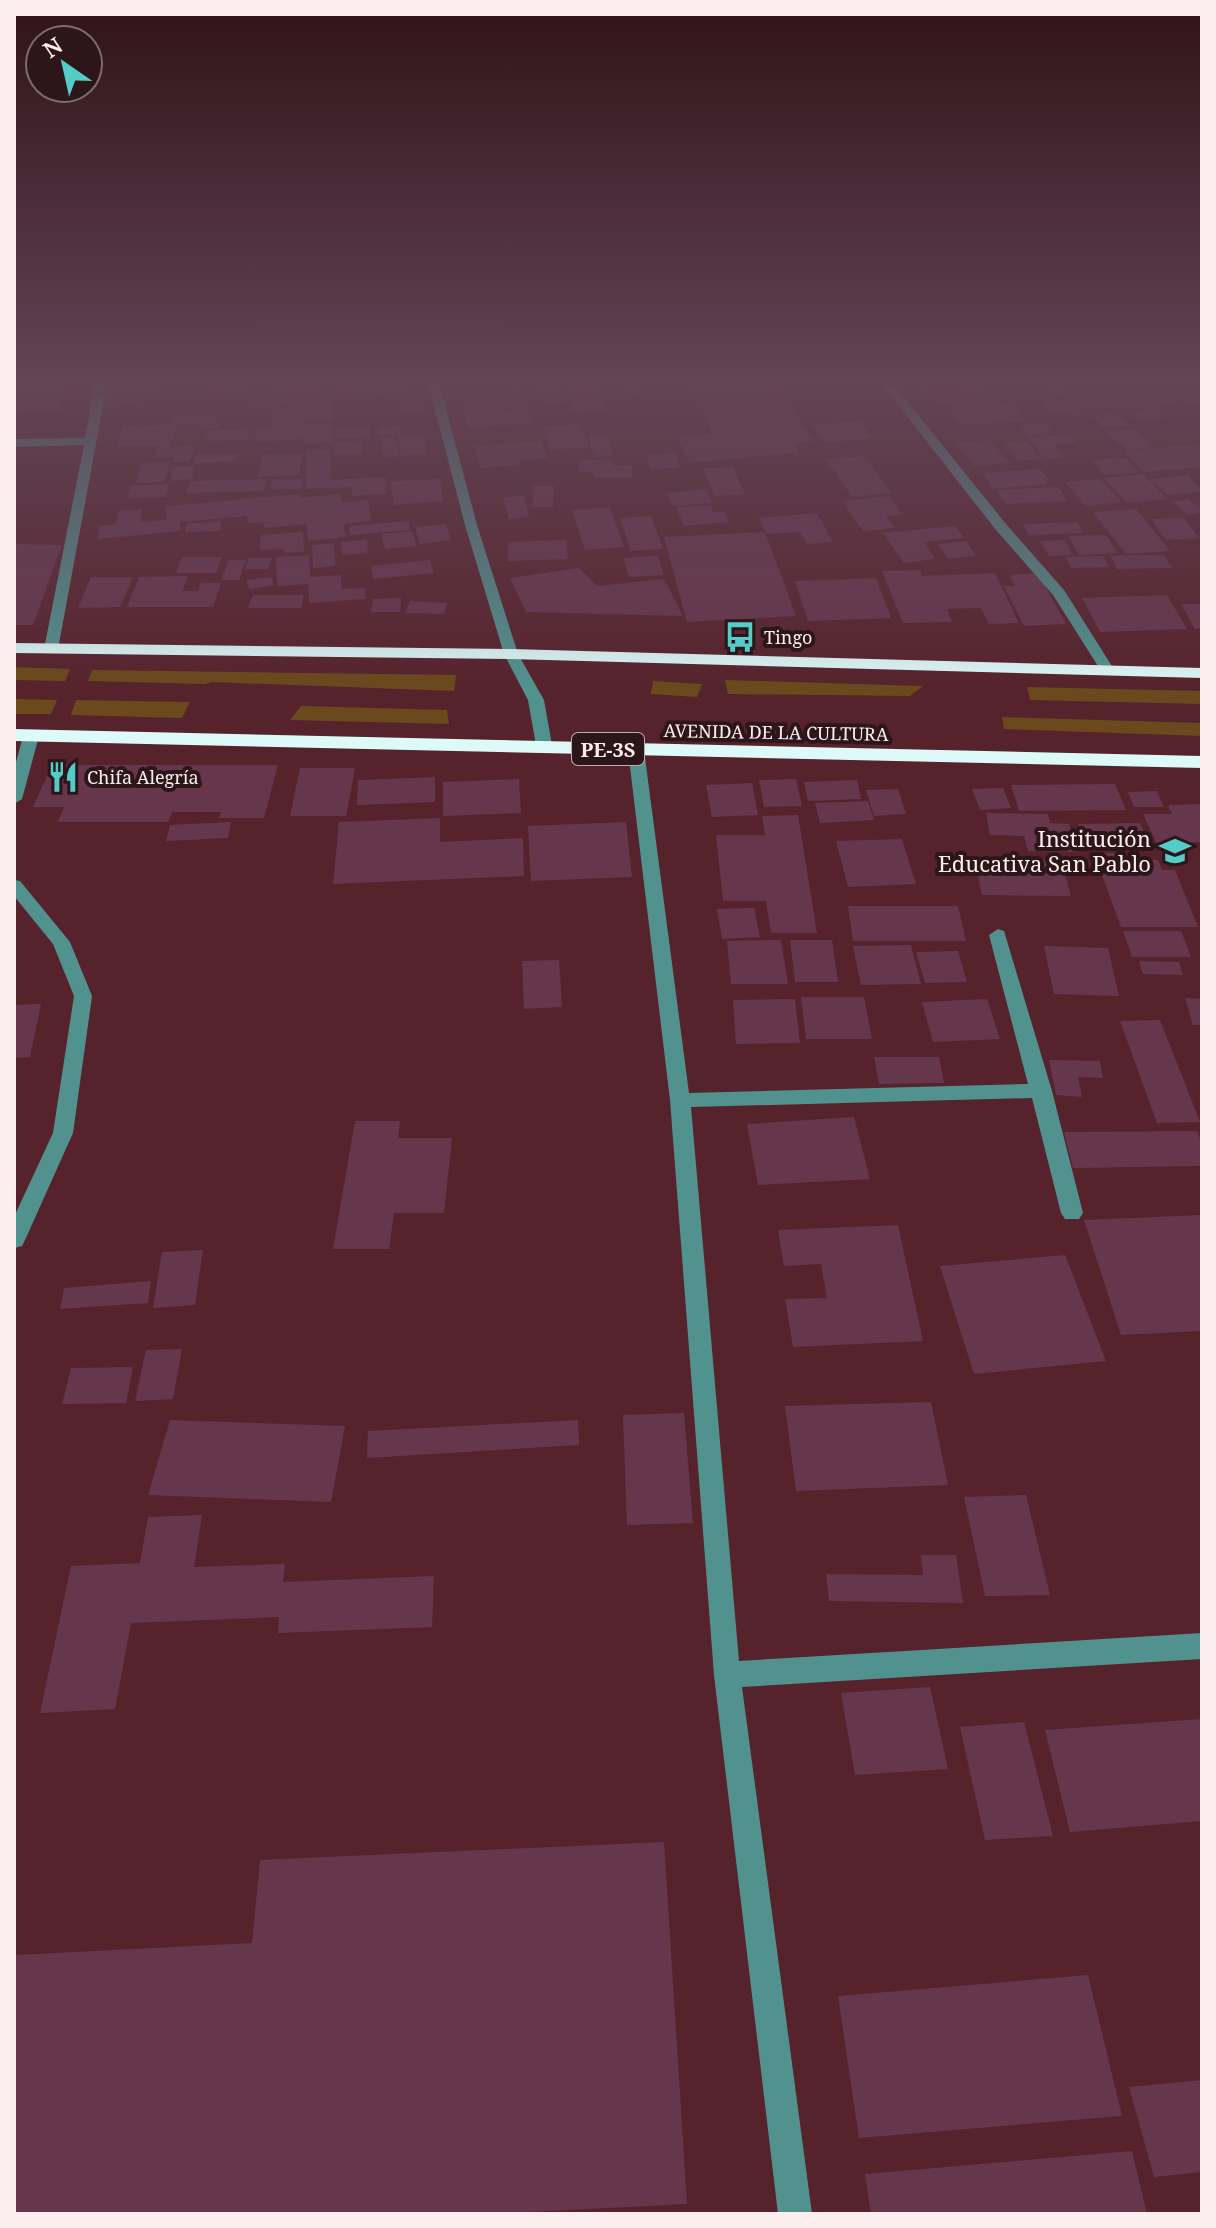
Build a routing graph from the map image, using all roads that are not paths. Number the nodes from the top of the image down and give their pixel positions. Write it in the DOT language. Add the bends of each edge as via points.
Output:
graph roads {
  1 [pos="81,483"];
  2 [pos="460,483"];
  3 [pos="966,483"];
  4 [pos="14,648"];
  5 [pos="51,649"];
  6 [pos="511,654"];
  7 [pos="1108,671"];
  8 [pos="1202,673"];
  9 [pos="23,736"];
  10 [pos="544,745"];
  11 [pos="636,750"];
  12 [pos="1202,762"];
  13 [pos="14,799"];
  14 [pos="14,885"];
  15 [pos="998,935"];
  16 [pos="1042,1091"];
  17 [pos="680,1100"];
  18 [pos="1072,1213"];
  19 [pos="14,1240"];
  20 [pos="1202,1646"];
  21 [pos="727,1675"];
  22 [pos="795,2214"];
  1 -- 5 [label="street"];
  2 -- 6 [label="street"];
  3 -- 7 [label="street" via="1059,593"];
  4 -- 5 [label="highway"];
  5 -- 6 [label="highway"];
  6 -- 7 [label="highway"];
  6 -- 10 [label="street" via="536,700"];
  7 -- 8 [label="highway"];
  9 -- 10 [label="highway, AVENIDA DE LA CULTURA / PE-3S"];
  9 -- 13 [label="street"];
  10 -- 11 [label="highway, AVENIDA DE LA CULTURA / PE-3S"];
  11 -- 12 [label="highway, AVENIDA DE LA CULTURA / PE-3S"];
  11 -- 17 [label="street"];
  14 -- 19 [label="street" via="61,942 83,996 63,1133"];
  15 -- 16 [label="street"];
  16 -- 17 [label="street"];
  16 -- 18 [label="street"];
  17 -- 21 [label="street"];
  20 -- 21 [label="street"];
  21 -- 22 [label="street"];
}
